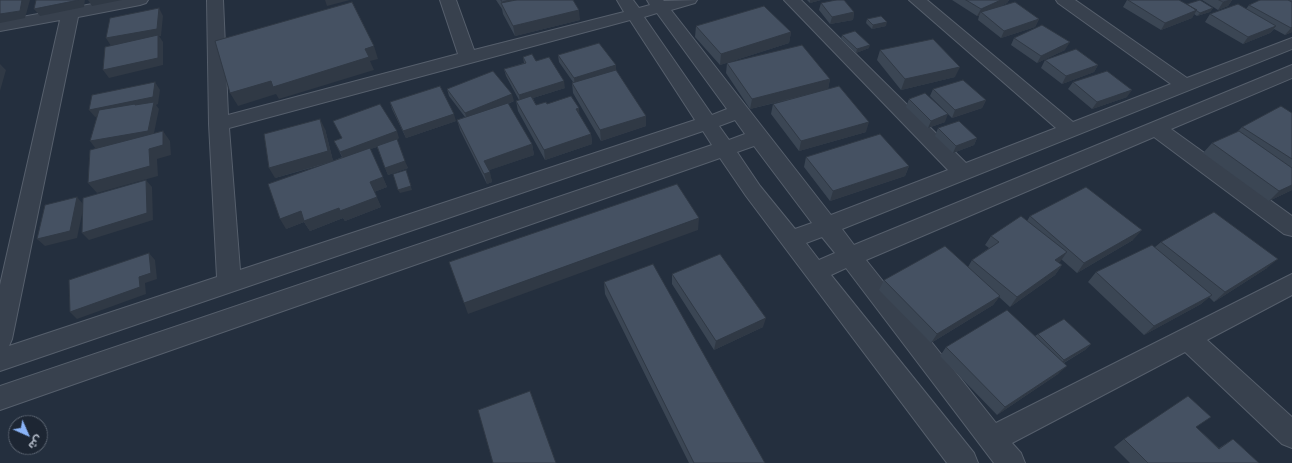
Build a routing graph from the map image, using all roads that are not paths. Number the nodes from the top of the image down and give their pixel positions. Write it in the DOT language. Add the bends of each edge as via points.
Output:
graph roads {
  1 [pos="140,0"];
  2 [pos="215,0"];
  3 [pos="448,0"];
  4 [pos="690,0"];
  5 [pos="792,0"];
  6 [pos="917,0"];
  7 [pos="1064,0"];
  8 [pos="658,4"];
  9 [pos="630,7"];
  10 [pos="70,13"];
  11 [pos="0,26"];
  12 [pos="1292,42"];
  13 [pos="468,57"];
  14 [pos="1288,78"];
  15 [pos="1185,85"];
  16 [pos="740,112"];
  17 [pos="219,124"];
  18 [pos="707,124"];
  19 [pos="1156,128"];
  20 [pos="1071,130"];
  21 [pos="758,137"];
  22 [pos="724,149"];
  23 [pos="962,172"];
  24 [pos="826,226"];
  25 [pos="1292,228"];
  26 [pos="791,240"];
  27 [pos="850,257"];
  28 [pos="816,271"];
  29 [pos="229,283"];
  30 [pos="1292,284"];
  31 [pos="1187,338"];
  32 [pos="0,339"];
  33 [pos="0,360"];
  34 [pos="0,398"];
  35 [pos="1292,435"];
  36 [pos="992,439"];
  37 [pos="964,463"];
  38 [pos="1012,463"];
  1 -- 10 [label="street"];
  2 -- 17 [label="street"];
  3 -- 13 [label="street"];
  4 -- 8 [label="street"];
  5 -- 23 [label="street"];
  6 -- 20 [label="street"];
  7 -- 15 [label="street"];
  8 -- 9 [label="street"];
  8 -- 16 [label="street"];
  9 -- 13 [label="street"];
  9 -- 18 [label="street"];
  10 -- 11 [label="street"];
  10 -- 32 [label="street"];
  12 -- 15 [label="street"];
  13 -- 17 [label="street"];
  14 -- 19 [label="street"];
  15 -- 20 [label="street"];
  16 -- 18 [label="street"];
  16 -- 21 [label="street"];
  17 -- 29 [label="street"];
  18 -- 22 [label="street"];
  18 -- 29 [label="street"];
  19 -- 25 [label="street"];
  19 -- 27 [label="street"];
  20 -- 23 [label="street"];
  21 -- 22 [label="street"];
  21 -- 24 [label="street"];
  22 -- 26 [label="street"];
  22 -- 34 [label="street"];
  23 -- 24 [label="street"];
  24 -- 26 [label="street"];
  24 -- 27 [label="street"];
  26 -- 28 [label="street"];
  27 -- 28 [label="street"];
  27 -- 36 [label="street"];
  28 -- 37 [label="street"];
  29 -- 33 [label="street"];
  30 -- 31 [label="street"];
  31 -- 35 [label="street"];
  31 -- 36 [label="street"];
  36 -- 38 [label="street"];
}
